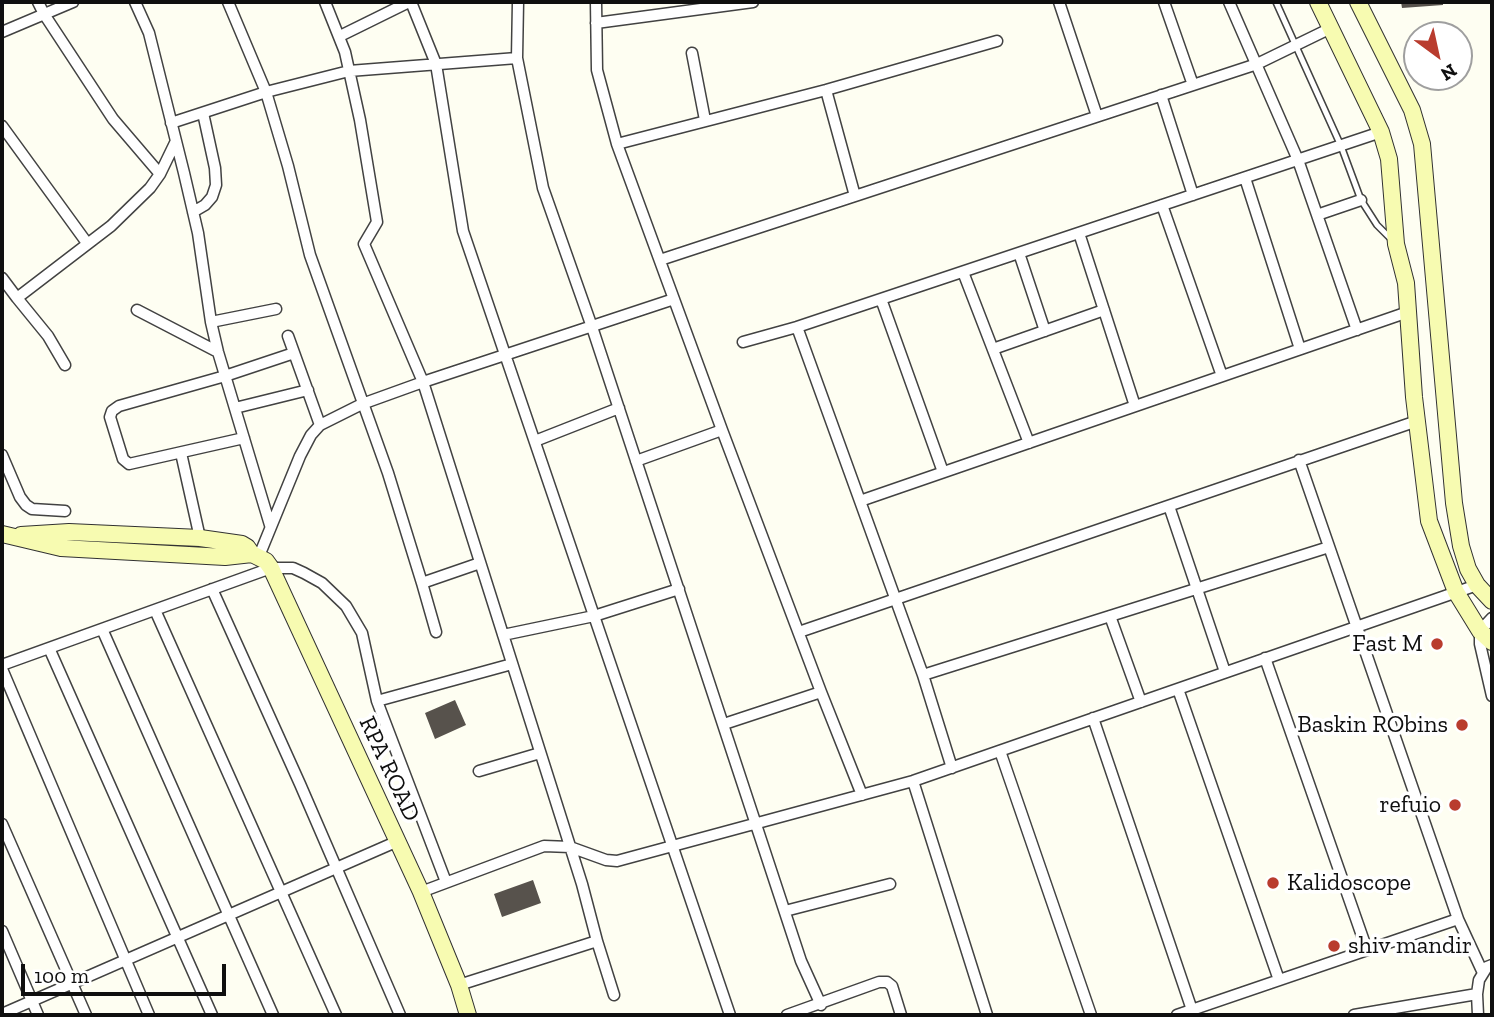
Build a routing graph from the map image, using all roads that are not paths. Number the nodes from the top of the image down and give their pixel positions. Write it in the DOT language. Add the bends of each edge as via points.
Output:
graph roads {
  1 [pos="38,2"];
  2 [pos="73,2"];
  3 [pos="135,2"];
  4 [pos="228,2"];
  5 [pos="325,2"];
  6 [pos="410,2"];
  7 [pos="518,2"];
  8 [pos="596,2"];
  9 [pos="753,2"];
  10 [pos="1059,2"];
  11 [pos="1164,2"];
  12 [pos="1229,2"];
  13 [pos="1276,2"];
  14 [pos="1318,2"];
  15 [pos="1358,2"];
  16 [pos="719,4"];
  17 [pos="44,14"];
  18 [pos="596,23"];
  19 [pos="1331,28"];
  20 [pos="2,32"];
  21 [pos="340,36"];
  22 [pos="997,41"];
  23 [pos="1297,45"];
  24 [pos="692,53"];
  25 [pos="517,58"];
  26 [pos="436,64"];
  27 [pos="1257,64"];
  28 [pos="349,71"];
  29 [pos="1193,85"];
  30 [pos="825,90"];
  31 [pos="266,92"];
  32 [pos="1161,95"];
  33 [pos="203,113"];
  34 [pos="1097,116"];
  35 [pos="705,120"];
  36 [pos="172,123"];
  37 [pos="2,125"];
  38 [pos="1381,132"];
  39 [pos="175,143"];
  40 [pos="617,144"];
  41 [pos="1341,146"];
  42 [pos="1298,160"];
  43 [pos="160,174"];
  44 [pos="1245,178"];
  45 [pos="1193,195"];
  46 [pos="855,196"];
  47 [pos="1361,200"];
  48 [pos="1162,205"];
  49 [pos="193,212"];
  50 [pos="1317,215"];
  51 [pos="1079,233"];
  52 [pos="87,243"];
  53 [pos="1396,244"];
  54 [pos="1019,253"];
  55 [pos="660,260"];
  56 [pos="963,272"];
  57 [pos="2,278"];
  58 [pos="17,298"];
  59 [pos="674,299"];
  60 [pos="881,299"];
  61 [pos="275,309"];
  62 [pos="137,310"];
  63 [pos="1104,310"];
  64 [pos="1408,312"];
  65 [pos="211,323"];
  66 [pos="592,327"];
  67 [pos="797,327"];
  68 [pos="1357,330"];
  69 [pos="1045,331"];
  70 [pos="288,336"];
  71 [pos="743,342"];
  72 [pos="993,349"];
  73 [pos="1300,349"];
  74 [pos="218,352"];
  75 [pos="294,353"];
  76 [pos="506,355"];
  77 [pos="65,365"];
  78 [pos="225,376"];
  79 [pos="1222,376"];
  80 [pos="423,382"];
  81 [pos="308,390"];
  82 [pos="362,404"];
  83 [pos="1135,406"];
  84 [pos="235,408"];
  85 [pos="619,408"];
  86 [pos="1417,421"];
  87 [pos="320,425"];
  88 [pos="722,430"];
  89 [pos="244,438"];
  90 [pos="535,441"];
  91 [pos="1028,443"];
  92 [pos="181,453"];
  93 [pos="2,455"];
  94 [pos="1299,460"];
  95 [pos="636,461"];
  96 [pos="943,472"];
  97 [pos="860,501"];
  98 [pos="1169,506"];
  99 [pos="65,511"];
  100 [pos="270,525"];
  101 [pos="8,535"];
  102 [pos="200,538"];
  103 [pos="1329,547"];
  104 [pos="255,555"];
  105 [pos="480,563"];
  106 [pos="271,568"];
  107 [pos="422,583"];
  108 [pos="1477,585"];
  109 [pos="212,589"];
  110 [pos="679,589"];
  111 [pos="1197,589"];
  112 [pos="1456,592"];
  113 [pos="897,597"];
  114 [pos="1492,601"];
  115 [pos="155,610"];
  116 [pos="1110,616"];
  117 [pos="594,617"];
  118 [pos="1492,618"];
  119 [pos="1356,627"];
  120 [pos="102,629"];
  121 [pos="436,632"];
  122 [pos="799,632"];
  123 [pos="503,635"];
  124 [pos="1486,636"];
  125 [pos="49,648"];
  126 [pos="1265,659"];
  127 [pos="512,664"];
  128 [pos="2,667"];
  129 [pos="1225,673"];
  130 [pos="923,676"];
  131 [pos="1178,689"];
  132 [pos="821,692"];
  133 [pos="1492,696"];
  134 [pos="377,701"];
  135 [pos="1141,702"];
  136 [pos="1093,718"];
  137 [pos="724,724"];
  138 [pos="1000,751"];
  139 [pos="540,752"];
  140 [pos="952,768"];
  141 [pos="479,771"];
  142 [pos="913,781"];
  143 [pos="862,794"];
  144 [pos="756,823"];
  145 [pos="2,824"];
  146 [pos="398,841"];
  147 [pos="673,845"];
  148 [pos="570,847"];
  149 [pos="336,868"];
  150 [pos="446,882"];
  151 [pos="890,884"];
  152 [pos="281,892"];
  153 [pos="421,892"];
  154 [pos="785,911"];
  155 [pos="229,915"];
  156 [pos="1458,919"];
  157 [pos="177,937"];
  158 [pos="3,938"];
  159 [pos="597,941"];
  160 [pos="1367,950"];
  161 [pos="125,960"];
  162 [pos="1492,965"];
  163 [pos="1483,973"];
  164 [pos="1279,980"];
  165 [pos="72,983"];
  166 [pos="459,985"];
  167 [pos="1477,994"];
  168 [pos="614,995"];
  169 [pos="32,1001"];
  170 [pos="821,1005"];
  171 [pos="1192,1010"];
  172 [pos="2,1014"];
  173 [pos="38,1015"];
  174 [pos="86,1015"];
  175 [pos="149,1015"];
  176 [pos="212,1015"];
  177 [pos="273,1015"];
  178 [pos="336,1015"];
  179 [pos="400,1015"];
  180 [pos="468,1015"];
  181 [pos="730,1015"];
  182 [pos="788,1015"];
  183 [pos="901,1015"];
  184 [pos="987,1015"];
  185 [pos="1091,1015"];
  186 [pos="1177,1015"];
  187 [pos="1354,1015"];
  188 [pos="1478,1015"];
  1 -- 17 [label="street"];
  2 -- 17 [label="street"];
  3 -- 36 [label="street" via="149,33"];
  4 -- 31 [label="street"];
  5 -- 21 [label="street"];
  6 -- 21 [label="street"];
  6 -- 26 [label="street"];
  7 -- 25 [label="street"];
  8 -- 18 [label="street"];
  9 -- 16 [label="street"];
  10 -- 34 [label="street"];
  11 -- 29 [label="street"];
  12 -- 27 [label="street"];
  13 -- 23 [label="lane"];
  14 -- 19 [label="street"];
  15 -- 108 [label="street" via="1412,110 1422,144 1454,503 1461,546"];
  16 -- 18 [label="street"];
  17 -- 20 [label="street"];
  17 -- 43 [label="street" via="113,119"];
  18 -- 40 [label="street" via="597,70"];
  19 -- 23 [label="street"];
  19 -- 38 [label="street"];
  21 -- 28 [label="street"];
  22 -- 30 [label="street"];
  23 -- 27 [label="street"];
  23 -- 41 [label="lane"];
  24 -- 35 [label="street"];
  25 -- 26 [label="street"];
  25 -- 66 [label="street" via="543,188"];
  26 -- 28 [label="street"];
  26 -- 76 [label="street" via="463,231"];
  27 -- 29 [label="street"];
  27 -- 42 [label="street"];
  28 -- 31 [label="street"];
  28 -- 80 [label="street" via="377,222 364,244"];
  29 -- 32 [label="street"];
  30 -- 35 [label="street"];
  30 -- 46 [label="street"];
  31 -- 33 [label="street"];
  31 -- 82 [label="street" via="310,255"];
  32 -- 34 [label="street"];
  32 -- 45 [label="street"];
  33 -- 36 [label="street"];
  33 -- 49 [label="street" via="215,185 212,197"];
  34 -- 46 [label="street"];
  35 -- 40 [label="street"];
  36 -- 39 [label="street"];
  37 -- 52 [label="street"];
  38 -- 41 [label="street"];
  38 -- 53 [label="street" via="1389,159"];
  39 -- 43 [label="street"];
  39 -- 49 [label="street"];
  40 -- 55 [label="street"];
  41 -- 42 [label="street"];
  41 -- 47 [label="lane"];
  42 -- 44 [label="street"];
  42 -- 50 [label="street"];
  43 -- 52 [label="street"];
  44 -- 45 [label="street"];
  44 -- 73 [label="street"];
  45 -- 48 [label="street"];
  46 -- 55 [label="street"];
  47 -- 50 [label="street"];
  47 -- 53 [label="lane"];
  48 -- 51 [label="street"];
  48 -- 79 [label="street"];
  49 -- 65 [label="street"];
  50 -- 68 [label="street"];
  51 -- 54 [label="street"];
  51 -- 63 [label="street"];
  52 -- 58 [label="street"];
  53 -- 64 [label="street"];
  54 -- 56 [label="street"];
  54 -- 69 [label="street"];
  55 -- 59 [label="street"];
  56 -- 60 [label="street"];
  56 -- 72 [label="street"];
  57 -- 58 [label="street"];
  58 -- 77 [label="street"];
  59 -- 66 [label="street"];
  59 -- 88 [label="street"];
  60 -- 67 [label="street"];
  60 -- 96 [label="street"];
  61 -- 65 [label="street"];
  62 -- 74 [label="street"];
  63 -- 69 [label="street"];
  63 -- 83 [label="street"];
  64 -- 68 [label="street"];
  64 -- 86 [label="street"];
  65 -- 74 [label="street"];
  66 -- 76 [label="street"];
  66 -- 85 [label="street"];
  67 -- 71 [label="street"];
  67 -- 97 [label="street"];
  68 -- 73 [label="street"];
  69 -- 72 [label="street"];
  70 -- 75 [label="street"];
  72 -- 91 [label="street"];
  73 -- 79 [label="street"];
  74 -- 78 [label="street"];
  75 -- 78 [label="street"];
  75 -- 81 [label="street"];
  76 -- 80 [label="street"];
  76 -- 90 [label="street"];
  78 -- 84 [label="street"];
  78 -- 92 [label="street" via="112,411 123,459 129,464"];
  79 -- 83 [label="street"];
  80 -- 82 [label="street"];
  80 -- 105 [label="street"];
  81 -- 84 [label="street"];
  81 -- 87 [label="street"];
  82 -- 87 [label="street"];
  82 -- 107 [label="street"];
  83 -- 91 [label="street"];
  84 -- 89 [label="street"];
  85 -- 90 [label="street"];
  85 -- 95 [label="street"];
  86 -- 94 [label="street"];
  86 -- 112 [label="street" via="1429,521"];
  87 -- 100 [label="street" via="300,456"];
  88 -- 95 [label="street"];
  88 -- 122 [label="street"];
  89 -- 92 [label="street"];
  89 -- 100 [label="street"];
  90 -- 117 [label="street"];
  91 -- 96 [label="street"];
  92 -- 102 [label="street"];
  93 -- 99 [label="street" via="26,505"];
  94 -- 98 [label="street"];
  94 -- 103 [label="street"];
  95 -- 110 [label="street"];
  96 -- 97 [label="street"];
  97 -- 113 [label="street"];
  98 -- 111 [label="street"];
  98 -- 113 [label="street"];
  100 -- 104 [label="street"];
  101 -- 102 [label="street, RPA ROAD" via="57,532"];
  101 -- 104 [label="street, RPA ROAD" via="61,548"];
  102 -- 104 [label="street, RPA ROAD" via="242,544"];
  103 -- 111 [label="street"];
  103 -- 119 [label="street"];
  104 -- 106 [label="street, RPA ROAD"];
  105 -- 107 [label="street"];
  105 -- 123 [label="street"];
  106 -- 109 [label="street"];
  106 -- 134 [label="street" via="304,573 346,606 362,633"];
  106 -- 146 [label="street, RPA ROAD"];
  107 -- 121 [label="street"];
  108 -- 112 [label="street"];
  108 -- 114 [label="street"];
  109 -- 115 [label="street"];
  109 -- 149 [label="street"];
  110 -- 117 [label="street"];
  110 -- 137 [label="street"];
  111 -- 116 [label="street"];
  111 -- 129 [label="street"];
  112 -- 119 [label="street"];
  112 -- 124 [label="street"];
  113 -- 122 [label="street"];
  113 -- 130 [label="street"];
  115 -- 120 [label="street"];
  115 -- 152 [label="street"];
  116 -- 130 [label="street"];
  116 -- 135 [label="street"];
  117 -- 123 [label="street"];
  117 -- 147 [label="street"];
  118 -- 124 [label="street"];
  119 -- 126 [label="street"];
  119 -- 156 [label="street"];
  120 -- 125 [label="street"];
  120 -- 155 [label="street"];
  122 -- 132 [label="street"];
  123 -- 127 [label="street"];
  124 -- 133 [label="street" via="1482,654"];
  125 -- 128 [label="street"];
  125 -- 157 [label="street"];
  126 -- 129 [label="street"];
  126 -- 160 [label="street"];
  127 -- 134 [label="street"];
  127 -- 139 [label="street"];
  128 -- 161 [label="street"];
  129 -- 131 [label="street"];
  130 -- 140 [label="street"];
  131 -- 135 [label="street"];
  131 -- 164 [label="street"];
  132 -- 137 [label="street"];
  132 -- 143 [label="street"];
  134 -- 150 [label="street"];
  135 -- 136 [label="street"];
  136 -- 138 [label="street"];
  136 -- 171 [label="street"];
  137 -- 144 [label="street"];
  138 -- 140 [label="street"];
  138 -- 185 [label="street"];
  139 -- 141 [label="street"];
  139 -- 148 [label="street"];
  140 -- 142 [label="street"];
  142 -- 143 [label="street"];
  142 -- 184 [label="street"];
  143 -- 144 [label="street"];
  144 -- 147 [label="street"];
  144 -- 154 [label="street"];
  145 -- 165 [label="street"];
  146 -- 149 [label="street"];
  146 -- 153 [label="street, RPA ROAD"];
  147 -- 148 [label="street" via="617,861"];
  147 -- 181 [label="street"];
  148 -- 150 [label="street" via="544,846"];
  148 -- 159 [label="street"];
  149 -- 152 [label="street"];
  149 -- 179 [label="street"];
  150 -- 153 [label="street"];
  151 -- 154 [label="street"];
  152 -- 155 [label="street"];
  152 -- 178 [label="street"];
  153 -- 166 [label="street, RPA ROAD"];
  154 -- 170 [label="street"];
  155 -- 157 [label="street"];
  155 -- 177 [label="street"];
  156 -- 160 [label="street"];
  156 -- 163 [label="street"];
  157 -- 161 [label="street"];
  157 -- 176 [label="street"];
  158 -- 169 [label="street"];
  159 -- 166 [label="street"];
  159 -- 168 [label="street"];
  160 -- 164 [label="street"];
  161 -- 165 [label="street"];
  161 -- 175 [label="street"];
  162 -- 163 [label="street"];
  163 -- 167 [label="street"];
  164 -- 171 [label="street"];
  165 -- 169 [label="street"];
  165 -- 174 [label="street"];
  166 -- 180 [label="street, RPA ROAD"];
  167 -- 187 [label="street"];
  167 -- 188 [label="street"];
  169 -- 172 [label="street"];
  169 -- 173 [label="street"];
  170 -- 182 [label="street"];
  170 -- 183 [label="street" via="887,982"];
  171 -- 186 [label="street"];
}
